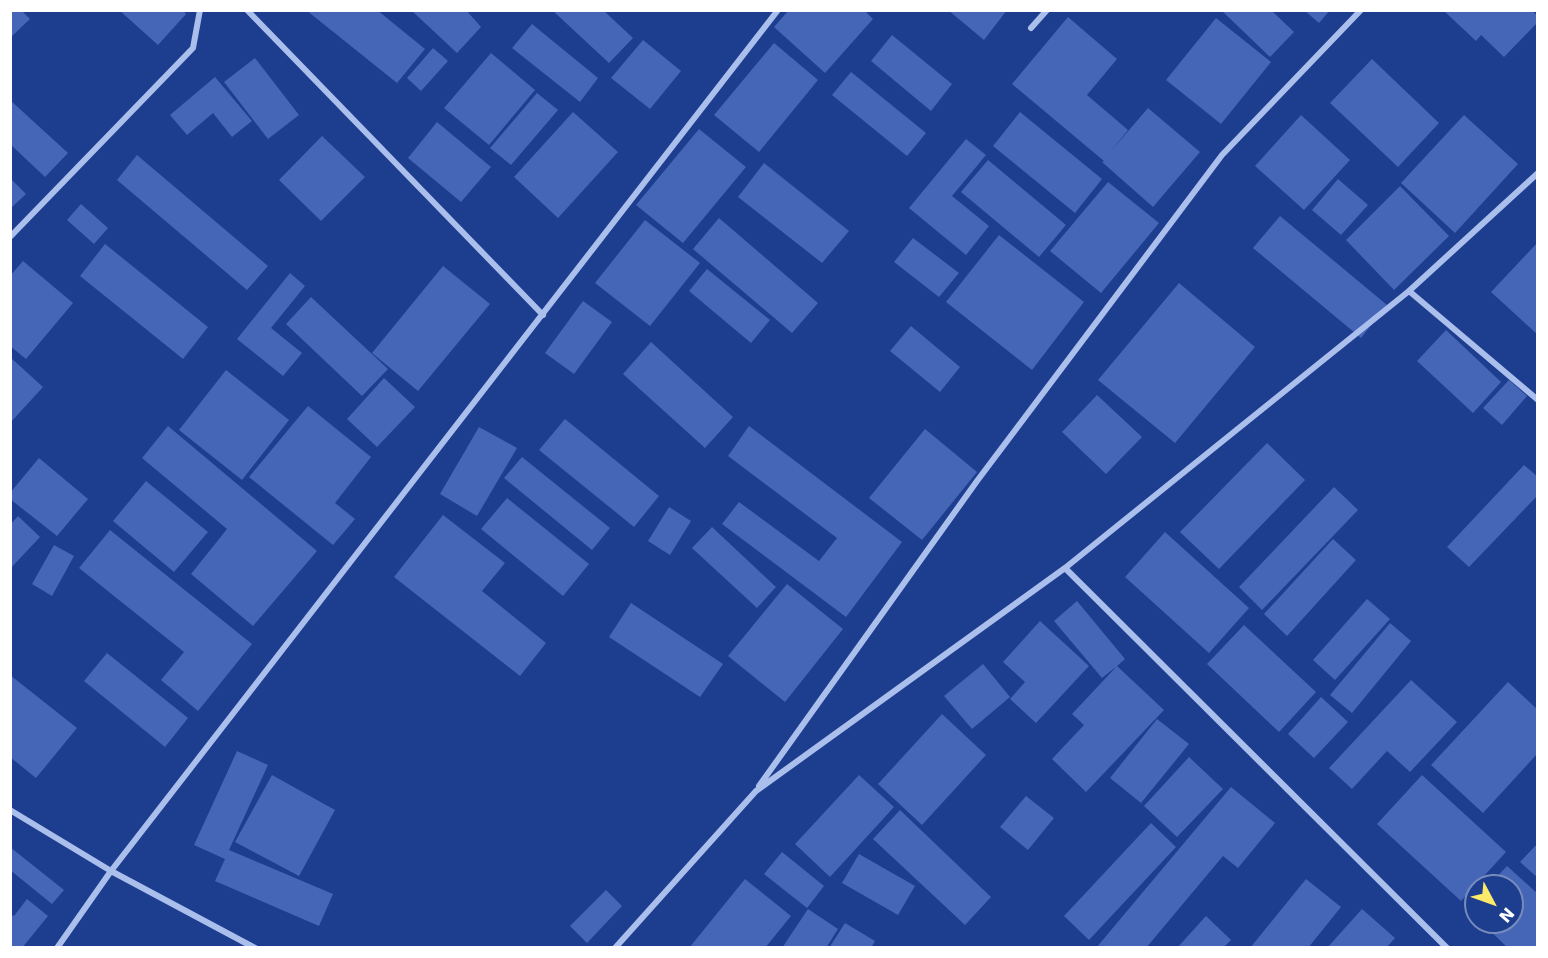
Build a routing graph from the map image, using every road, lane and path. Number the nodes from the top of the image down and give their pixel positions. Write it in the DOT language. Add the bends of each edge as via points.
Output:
graph roads {
  1 [pos="200,10"];
  2 [pos="247,10"];
  3 [pos="778,10"];
  4 [pos="1047,10"];
  5 [pos="1361,10"];
  6 [pos="1030,28"];
  7 [pos="1538,173"];
  8 [pos="10,237"];
  9 [pos="1409,291"];
  10 [pos="543,315"];
  11 [pos="1538,400"];
  12 [pos="1065,568"];
  13 [pos="756,791"];
  14 [pos="10,810"];
  15 [pos="111,871"];
  16 [pos="57,948"];
  17 [pos="255,948"];
  18 [pos="615,948"];
  19 [pos="1447,948"];
  1 -- 8 [label="street" via="193,48"];
  2 -- 10 [label="street"];
  3 -- 10 [label="street"];
  4 -- 6 [label="street"];
  5 -- 13 [label="street" via="1222,155 977,481"];
  7 -- 9 [label="street"];
  9 -- 11 [label="street"];
  9 -- 12 [label="street"];
  10 -- 15 [label="street"];
  12 -- 13 [label="street"];
  12 -- 19 [label="street"];
  13 -- 18 [label="street"];
  14 -- 15 [label="street"];
  15 -- 16 [label="street"];
  15 -- 17 [label="street"];
}
